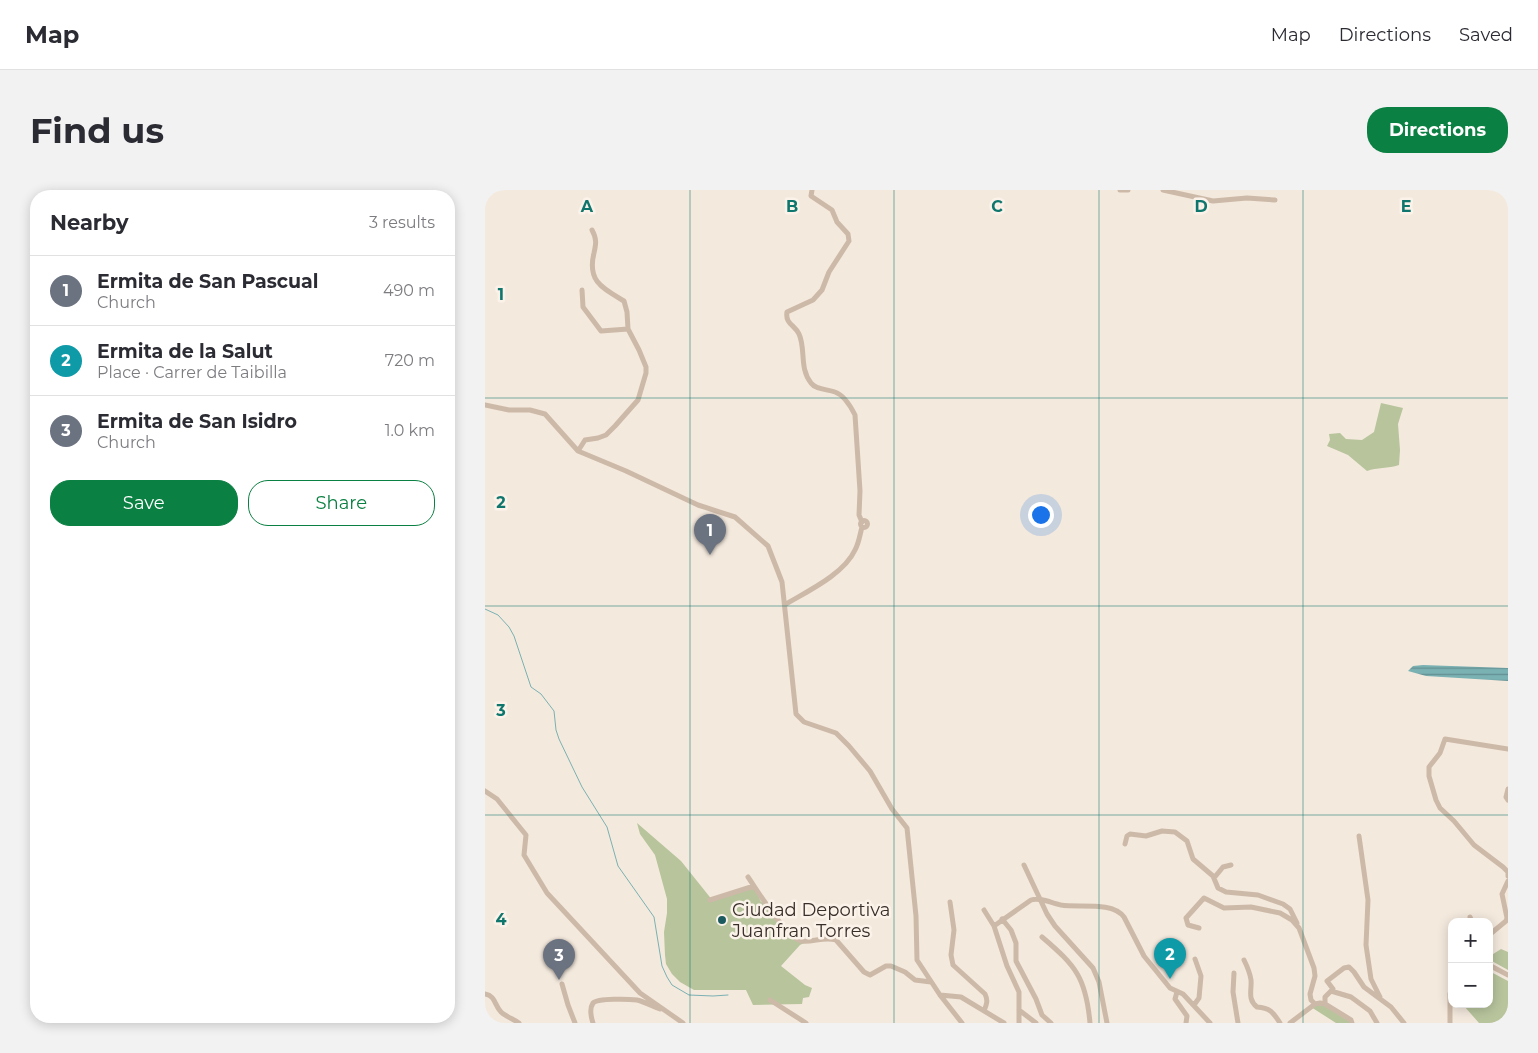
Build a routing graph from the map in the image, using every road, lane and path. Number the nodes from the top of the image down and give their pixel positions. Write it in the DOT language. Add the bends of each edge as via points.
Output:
graph roads {
  1 [pos="812,190"];
  2 [pos="1119,190"];
  3 [pos="1129,190"];
  4 [pos="1163,190"];
  5 [pos="1275,200"];
  6 [pos="592,230"];
  7 [pos="582,290"];
  8 [pos="628,329"];
  9 [pos="485,405"];
  10 [pos="578,450"];
  11 [pos="786,604"];
  12 [pos="1508,749"];
  13 [pos="1508,789"];
  14 [pos="485,791"];
  15 [pos="1508,800"];
  16 [pos="1359,836"];
  17 [pos="1125,844"];
  18 [pos="1024,865"];
  19 [pos="1231,865"];
  20 [pos="1508,876"];
  21 [pos="748,877"];
  22 [pos="1214,878"];
  23 [pos="1508,881"];
  24 [pos="754,886"];
  25 [pos="710,900"];
  26 [pos="1040,900"];
  27 [pos="950,902"];
  28 [pos="984,910"];
  29 [pos="1003,919"];
  30 [pos="994,926"];
  31 [pos="1199,928"];
  32 [pos="1299,928"];
  33 [pos="1493,931"];
  34 [pos="1043,937"];
  35 [pos="1195,959"];
  36 [pos="1244,960"];
  37 [pos="1493,967"];
  38 [pos="1235,972"];
  39 [pos="1508,975"];
  40 [pos="931,982"];
  41 [pos="562,984"];
  42 [pos="1331,991"];
  43 [pos="1177,992"];
  44 [pos="485,994"];
  45 [pos="940,996"];
  46 [pos="1380,997"];
  47 [pos="770,1000"];
  48 [pos="1315,1004"];
  49 [pos="1325,1004"];
  50 [pos="1194,1005"];
  51 [pos="1450,1008"];
  52 [pos="1019,1010"];
  53 [pos="984,1011"];
  54 [pos="667,1012"];
  55 [pos="1298,1020"];
  56 [pos="1107,1022"];
  57 [pos="519,1023"];
  58 [pos="575,1023"];
  59 [pos="593,1023"];
  60 [pos="683,1023"];
  61 [pos="806,1023"];
  62 [pos="962,1023"];
  63 [pos="1004,1023"];
  64 [pos="1019,1023"];
  65 [pos="1036,1023"];
  66 [pos="1051,1023"];
  67 [pos="1090,1023"];
  68 [pos="1186,1023"];
  69 [pos="1210,1023"];
  70 [pos="1238,1023"];
  71 [pos="1280,1023"];
  72 [pos="1290,1023"];
  73 [pos="1352,1023"];
  74 [pos="1377,1023"];
  75 [pos="1404,1023"];
  76 [pos="1450,1023"];
  1 -- 11 [label="street" via="814,200 833,210 849,241 829,272 822,290 813,300 787,312 786,316 799,333 806,375 812,385 837,392 855,415 862,525 855,550 838,570"];
  2 -- 3 [label="street"];
  4 -- 5 [label="street" via="1213,201"];
  6 -- 8 [label="street" via="597,242 592,273 607,291 624,301"];
  7 -- 8 [label="street" via="583,307 601,331"];
  8 -- 10 [label="street" via="646,367 638,400 606,435 585,440"];
  9 -- 10 [label="street" via="545,414"];
  10 -- 11 [label="street" via="698,505 735,517 768,546 782,582"];
  11 -- 40 [label="street" via="796,714 804,722 836,734 849,746 870,771 907,828 917,960"];
  12 -- 20 [label="street" via="1445,738 1440,753 1429,767 1439,808 1474,844 1503,866"];
  13 -- 15 [label="street"];
  14 -- 54 [label="street" via="497,799 526,835 524,855 547,893 640,993"];
  16 -- 46 [label="street" via="1368,900 1366,945 1371,979"];
  17 -- 22 [label="street" via="1131,834 1146,836 1170,830 1187,841 1193,859"];
  18 -- 26 [label="street"];
  19 -- 22 [label="street" via="1223,866"];
  21 -- 24 [label="street"];
  22 -- 32 [label="street" via="1218,888 1226,892 1259,895 1288,906"];
  23 -- 33 [label="street" via="1503,894 1507,918"];
  24 -- 25 [label="street"];
  24 -- 40 [label="street" via="765,904 797,939 803,942 836,940 870,975 891,966 915,980"];
  26 -- 29 [label="street" via="1031,900"];
  26 -- 43 [label="street" via="1062,905 1100,906 1120,912 1144,956"];
  26 -- 56 [label="street" via="1055,926 1093,968"];
  27 -- 53 [label="street" via="954,930 953,965 985,994 987,1005"];
  28 -- 30 [label="street"];
  29 -- 30 [label="street"];
  29 -- 66 [label="street" via="1016,943 1016,961 1042,1015"];
  30 -- 52 [label="street" via="1019,992"];
  31 -- 32 [label="street" via="1188,925 1186,918 1204,898 1227,909 1247,907 1280,912"];
  32 -- 48 [label="street" via="1315,972 1310,994"];
  34 -- 67 [label="street" via="1063,955 1084,984"];
  35 -- 50 [label="street" via="1201,976 1199,998"];
  36 -- 71 [label="street" via="1250,976 1252,1003 1271,1010"];
  37 -- 39 [label="street"];
  38 -- 70 [label="street" via="1233,992"];
  40 -- 45 [label="street"];
  41 -- 58 [label="street"];
  42 -- 46 [label="street" via="1327,981 1349,967 1364,987"];
  42 -- 49 [label="street" via="1325,997"];
  42 -- 74 [label="street" via="1351,997 1370,1011"];
  43 -- 50 [label="street"];
  43 -- 68 [label="street" via="1175,999 1187,1016"];
  44 -- 57 [label="street" via="490,995 501,1012"];
  45 -- 53 [label="street" via="961,997"];
  45 -- 62 [label="street"];
  46 -- 75 [label="street"];
  47 -- 61 [label="street"];
  48 -- 49 [label="street"];
  48 -- 55 [label="street"];
  49 -- 73 [label="street"];
  50 -- 69 [label="street"];
  51 -- 76 [label="street"];
  52 -- 64 [label="street"];
  52 -- 65 [label="street"];
  53 -- 63 [label="street"];
  54 -- 59 [label="street" via="636,1000 600,1000 591,1008"];
  54 -- 60 [label="street"];
  55 -- 72 [label="street"];
}
